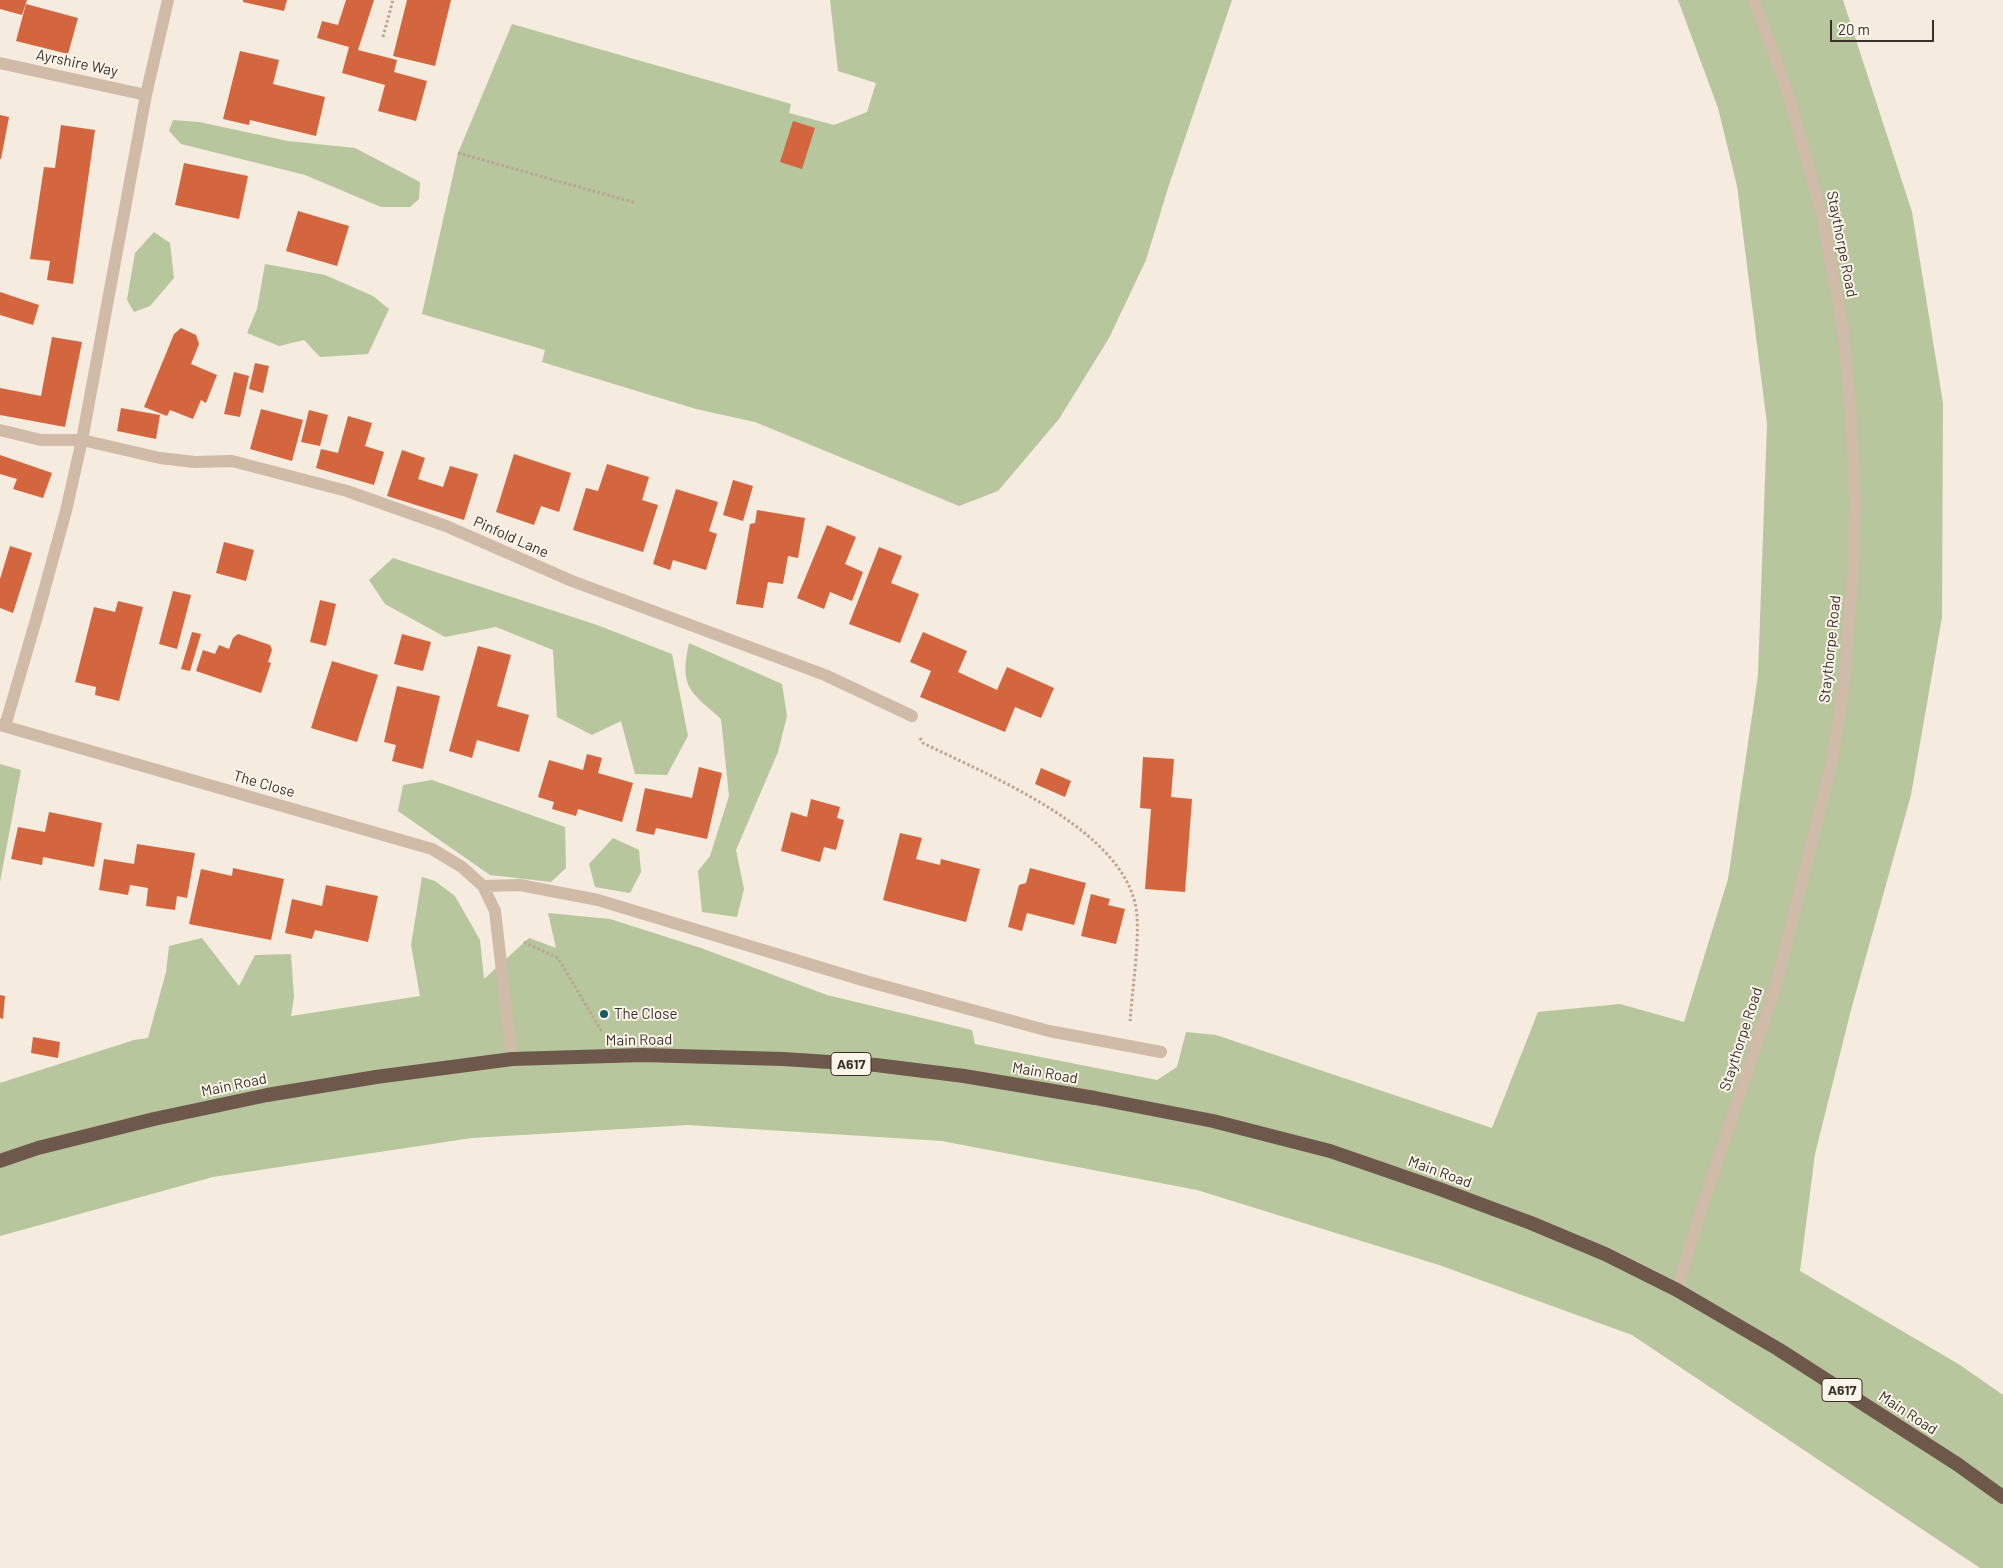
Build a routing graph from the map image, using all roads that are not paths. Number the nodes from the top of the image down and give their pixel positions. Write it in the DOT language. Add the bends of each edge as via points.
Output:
graph roads {
  1 [pos="168,0"];
  2 [pos="1754,0"];
  3 [pos="0,63"];
  4 [pos="146,95"];
  5 [pos="0,430"];
  6 [pos="82,440"];
  7 [pos="912,716"];
  8 [pos="2,725"];
  9 [pos="483,886"];
  10 [pos="1161,1052"];
  11 [pos="512,1059"];
  12 [pos="0,1161"];
  13 [pos="1677,1290"];
  14 [pos="2003,1497"];
  1 -- 4 [label="street"];
  2 -- 13 [label="street, Staythorpe Road" via="1788,92 1820,210 1843,329 1855,503 1853,573 1844,685 1833,757 1776,985"];
  3 -- 4 [label="street, Ayrshire Way"];
  4 -- 6 [label="street"];
  5 -- 6 [label="street, Pinfold Lane" via="41,440"];
  6 -- 7 [label="street, Pinfold Lane" via="160,458 232,462 347,491 446,526 572,581 825,675"];
  6 -- 8 [label="street" via="63,522"];
  8 -- 9 [label="street, The Close" via="432,849 462,867"];
  9 -- 10 [label="street" via="520,885 598,900 862,980 1049,1031"];
  9 -- 11 [label="street, The Close" via="495,911"];
  11 -- 12 [label="highway, Main Road / A617" via="267,1095 134,1124"];
  11 -- 13 [label="highway, Main Road / A617" via="695,1056 876,1065 964,1076 1213,1121 1330,1151 1437,1188 1605,1254"];
  13 -- 14 [label="highway, Main Road / A617" via="1778,1349"];
}
